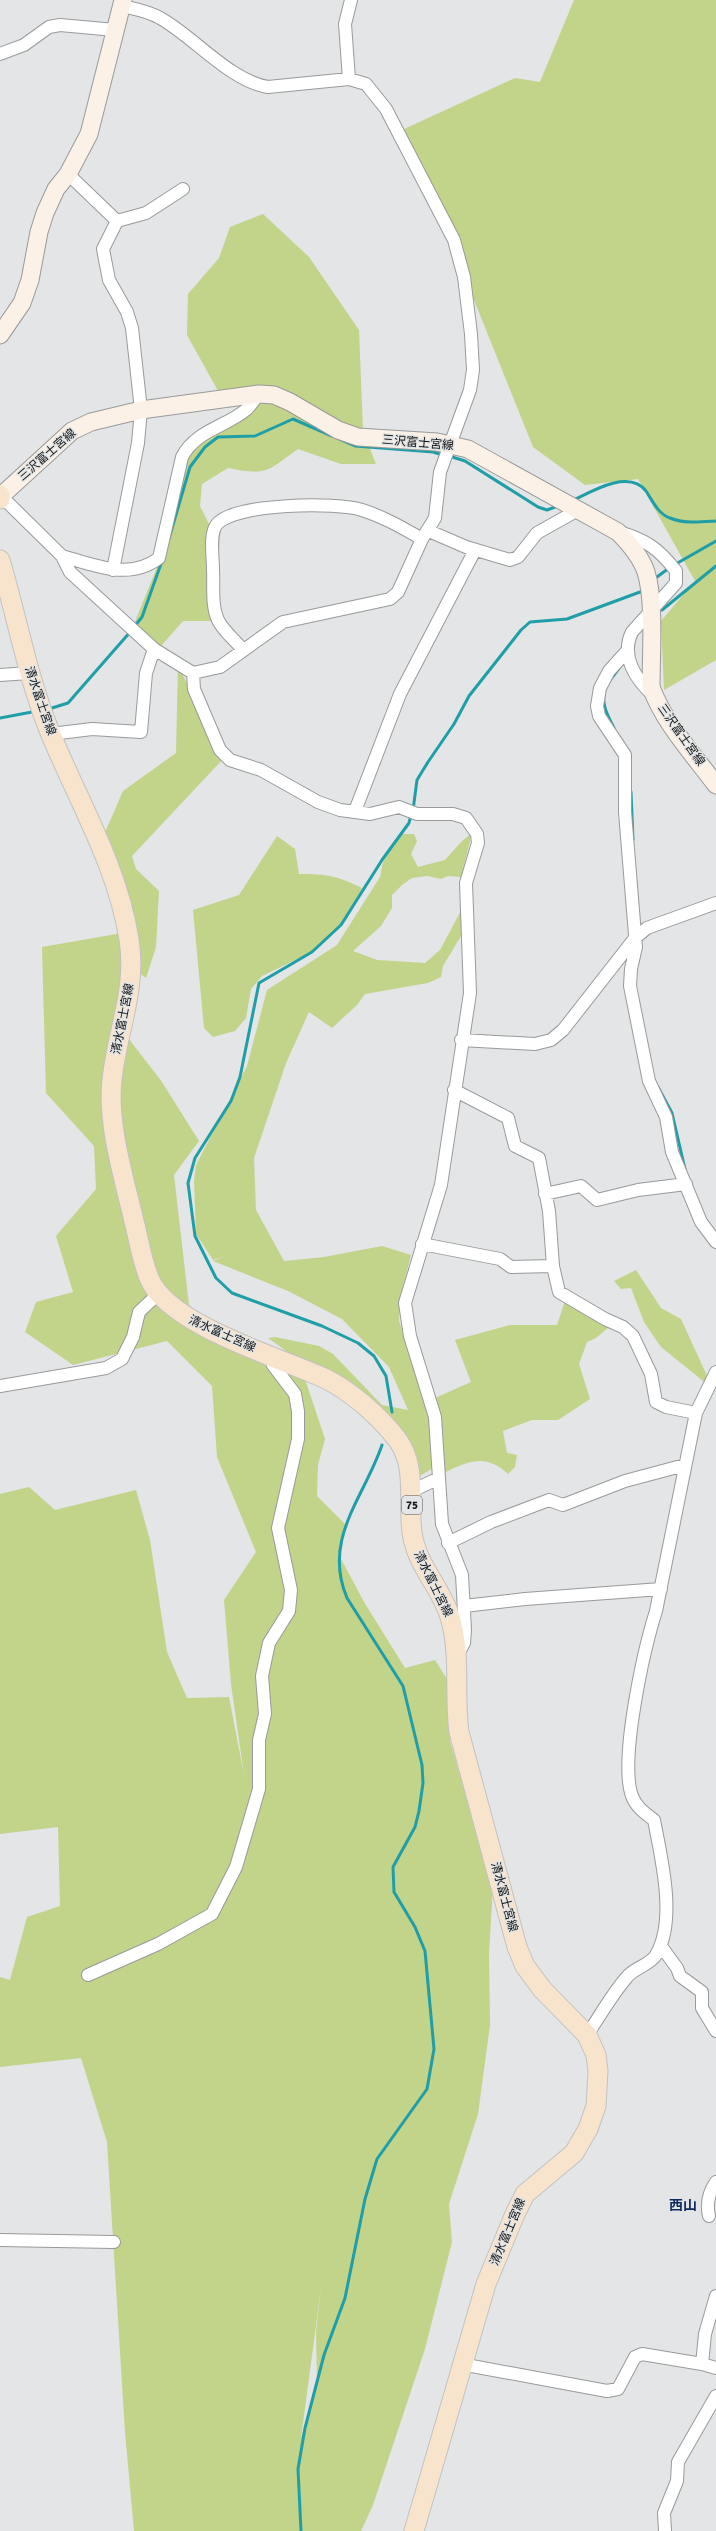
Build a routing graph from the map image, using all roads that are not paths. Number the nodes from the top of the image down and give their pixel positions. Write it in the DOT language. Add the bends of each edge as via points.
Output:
graph roads {
  1 [pos="351,0"];
  2 [pos="122,3"];
  3 [pos="115,30"];
  4 [pos="0,54"];
  5 [pos="349,79"];
  6 [pos="68,174"];
  7 [pos="183,189"];
  8 [pos="117,221"];
  9 [pos="0,336"];
  10 [pos="259,394"];
  11 [pos="141,410"];
  12 [pos="447,450"];
  13 [pos="0,497"];
  14 [pos="571,506"];
  15 [pos="618,532"];
  16 [pos="426,535"];
  17 [pos="475,550"];
  18 [pos="62,556"];
  19 [pos="0,560"];
  20 [pos="113,570"];
  21 [pos="651,611"];
  22 [pos="154,649"];
  23 [pos="243,650"];
  24 [pos="626,652"];
  25 [pos="29,672"];
  26 [pos="193,673"];
  27 [pos="0,675"];
  28 [pos="655,697"];
  29 [pos="50,734"];
  30 [pos="716,785"];
  31 [pos="355,812"];
  32 [pos="716,903"];
  33 [pos="634,938"];
  34 [pos="461,1040"];
  35 [pos="454,1090"];
  36 [pos="686,1184"];
  37 [pos="545,1194"];
  38 [pos="716,1242"];
  39 [pos="422,1244"];
  40 [pos="553,1266"];
  41 [pos="157,1295"];
  42 [pos="270,1356"];
  43 [pos="716,1372"];
  44 [pos="0,1386"];
  45 [pos="696,1413"];
  46 [pos="685,1465"];
  47 [pos="439,1478"];
  48 [pos="412,1491"];
  49 [pos="448,1543"];
  50 [pos="661,1589"];
  51 [pos="464,1606"];
  52 [pos="455,1659"];
  53 [pos="661,1946"];
  54 [pos="88,1975"];
  55 [pos="716,2031"];
  56 [pos="587,2035"];
  57 [pos="716,2182"];
  58 [pos="709,2216"];
  59 [pos="0,2240"];
  60 [pos="114,2242"];
  61 [pos="716,2296"];
  62 [pos="461,2364"];
  63 [pos="702,2364"];
  64 [pos="716,2368"];
  65 [pos="716,2396"];
  66 [pos="414,2531"];
  67 [pos="665,2531"];
  1 -- 5 [label="street" via="345,24"];
  2 -- 3 [label="main road"];
  2 -- 5 [label="street" via="161,18 211,56 257,85 268,87"];
  3 -- 4 [label="street" via="55,26"];
  3 -- 6 [label="main road" via="89,134"];
  5 -- 12 [label="street" via="366,84 386,109 454,240 464,277 472,334 473,370 470,390"];
  6 -- 8 [label="street"];
  6 -- 9 [label="main road" via="56,189 45,213 30,280 22,303"];
  7 -- 8 [label="street" via="146,214"];
  8 -- 11 [label="street" via="103,249 109,280 127,312 132,328"];
  10 -- 11 [label="main road, 三沢富士宮線"];
  10 -- 12 [label="main road, 三沢富士宮線" via="274,395 338,430 358,437"];
  10 -- 20 [label="street" via="246,409 188,445 182,457 159,558 148,566 130,571"];
  11 -- 13 [label="main road, 三沢富士宮線" via="91,422 72,431"];
  11 -- 20 [label="street" via="138,443"];
  12 -- 14 [label="main road, 三沢富士宮線" via="468,449"];
  12 -- 16 [label="street" via="438,479 435,518"];
  13 -- 18 [label="street"];
  14 -- 15 [label="main road, 三沢富士宮線"];
  14 -- 17 [label="street" via="537,533 518,557 510,560"];
  15 -- 21 [label="main road, 三沢富士宮線" via="630,545 646,572"];
  15 -- 21 [label="street" via="640,538 652,545 676,571 676,583"];
  16 -- 17 [label="street"];
  16 -- 23 [label="street" via="398,592 390,599 284,622"];
  16 -- 23 [label="street" via="360,510 344,508 268,507 224,518 216,525 213,541 214,604 218,620"];
  17 -- 31 [label="street" via="400,694"];
  18 -- 20 [label="street"];
  18 -- 22 [label="street" via="70,572"];
  19 -- 25 [label="main road, 清水富士宮線 / 75"];
  21 -- 24 [label="street" via="632,632"];
  21 -- 28 [label="main road, 三沢富士宮線" via="651,687"];
  22 -- 26 [label="street"];
  22 -- 29 [label="street" via="146,673 141,732 92,729"];
  23 -- 26 [label="street" via="220,667"];
  24 -- 28 [label="street" via="644,687"];
  24 -- 33 [label="street" via="609,671 600,688 597,706 599,716 625,755 625,812"];
  25 -- 27 [label="street"];
  25 -- 29 [label="main road, 清水富士宮線 / 75"];
  26 -- 31 [label="street" via="194,689 220,750 230,760 261,770 318,802"];
  28 -- 30 [label="main road, 三沢富士宮線" via="663,713"];
  29 -- 41 [label="main road, 清水富士宮線 / 75" via="92,822 126,919 130,945 130,994 112,1075 111,1098 146,1272"];
  31 -- 34 [label="street" via="370,814 399,807 417,814 453,814 466,818 477,834 478,843 466,883 470,993"];
  32 -- 33 [label="street" via="647,928"];
  33 -- 34 [label="street" via="563,1030 551,1040 535,1044"];
  33 -- 36 [label="street" via="636,947 630,986 644,1058 649,1081 666,1117 672,1152"];
  34 -- 35 [label="street"];
  35 -- 37 [label="street" via="508,1118 515,1146 539,1158"];
  35 -- 39 [label="street" via="441,1185"];
  36 -- 37 [label="street" via="638,1190 597,1200 581,1186"];
  36 -- 38 [label="street" via="701,1222"];
  37 -- 40 [label="street"];
  39 -- 40 [label="street" via="500,1259 511,1267"];
  39 -- 47 [label="street" via="405,1303 410,1336 435,1417"];
  40 -- 45 [label="street" via="559,1292 623,1327 633,1336 650,1374 656,1402 666,1407"];
  41 -- 42 [label="main road, 清水富士宮線 / 75" via="185,1318"];
  41 -- 44 [label="street" via="139,1312 133,1337 122,1359 106,1368"];
  42 -- 48 [label="main road, 清水富士宮線 / 75" via="340,1387 382,1422 400,1442 406,1457"];
  42 -- 54 [label="street" via="273,1365 295,1394 298,1411 298,1439 278,1528 291,1590 289,1611 269,1643 262,1676 265,1714 260,1740 259,1789 236,1868 212,1914 164,1941"];
  43 -- 45 [label="street"];
  45 -- 46 [label="street"];
  46 -- 49 [label="street" via="625,1481 563,1505 549,1500 491,1522"];
  46 -- 50 [label="street"];
  47 -- 48 [label="street"];
  47 -- 49 [label="street" via="442,1524"];
  48 -- 52 [label="main road, 清水富士宮線 / 75" via="412,1531 416,1551 446,1605 454,1637"];
  49 -- 51 [label="street" via="462,1575"];
  50 -- 51 [label="street"];
  50 -- 53 [label="street" via="648,1638 627,1756 632,1797 638,1807 654,1820 666,1882 667,1904"];
  51 -- 52 [label="street" via="464,1643"];
  52 -- 56 [label="main road, 清水富士宮線 / 75" via="459,1732 517,1947 525,1966 542,1989"];
  53 -- 55 [label="street" via="680,1976 702,1992 702,2008"];
  53 -- 56 [label="street" via="655,1957 627,1976"];
  56 -- 62 [label="main road, 清水富士宮線 / 75" via="596,2054 598,2071 596,2106 588,2130 574,2153 525,2194 486,2284"];
  57 -- 58 [label="street" via="710,2191 707,2209"];
  59 -- 60 [label="street"];
  61 -- 63 [label="street" via="705,2334"];
  62 -- 63 [label="street" via="607,2391 618,2389 635,2357 642,2354"];
  62 -- 66 [label="main road, 清水富士宮線 / 75"];
  63 -- 64 [label="street"];
  65 -- 67 [label="street" via="678,2462 677,2481 664,2514"];
}
